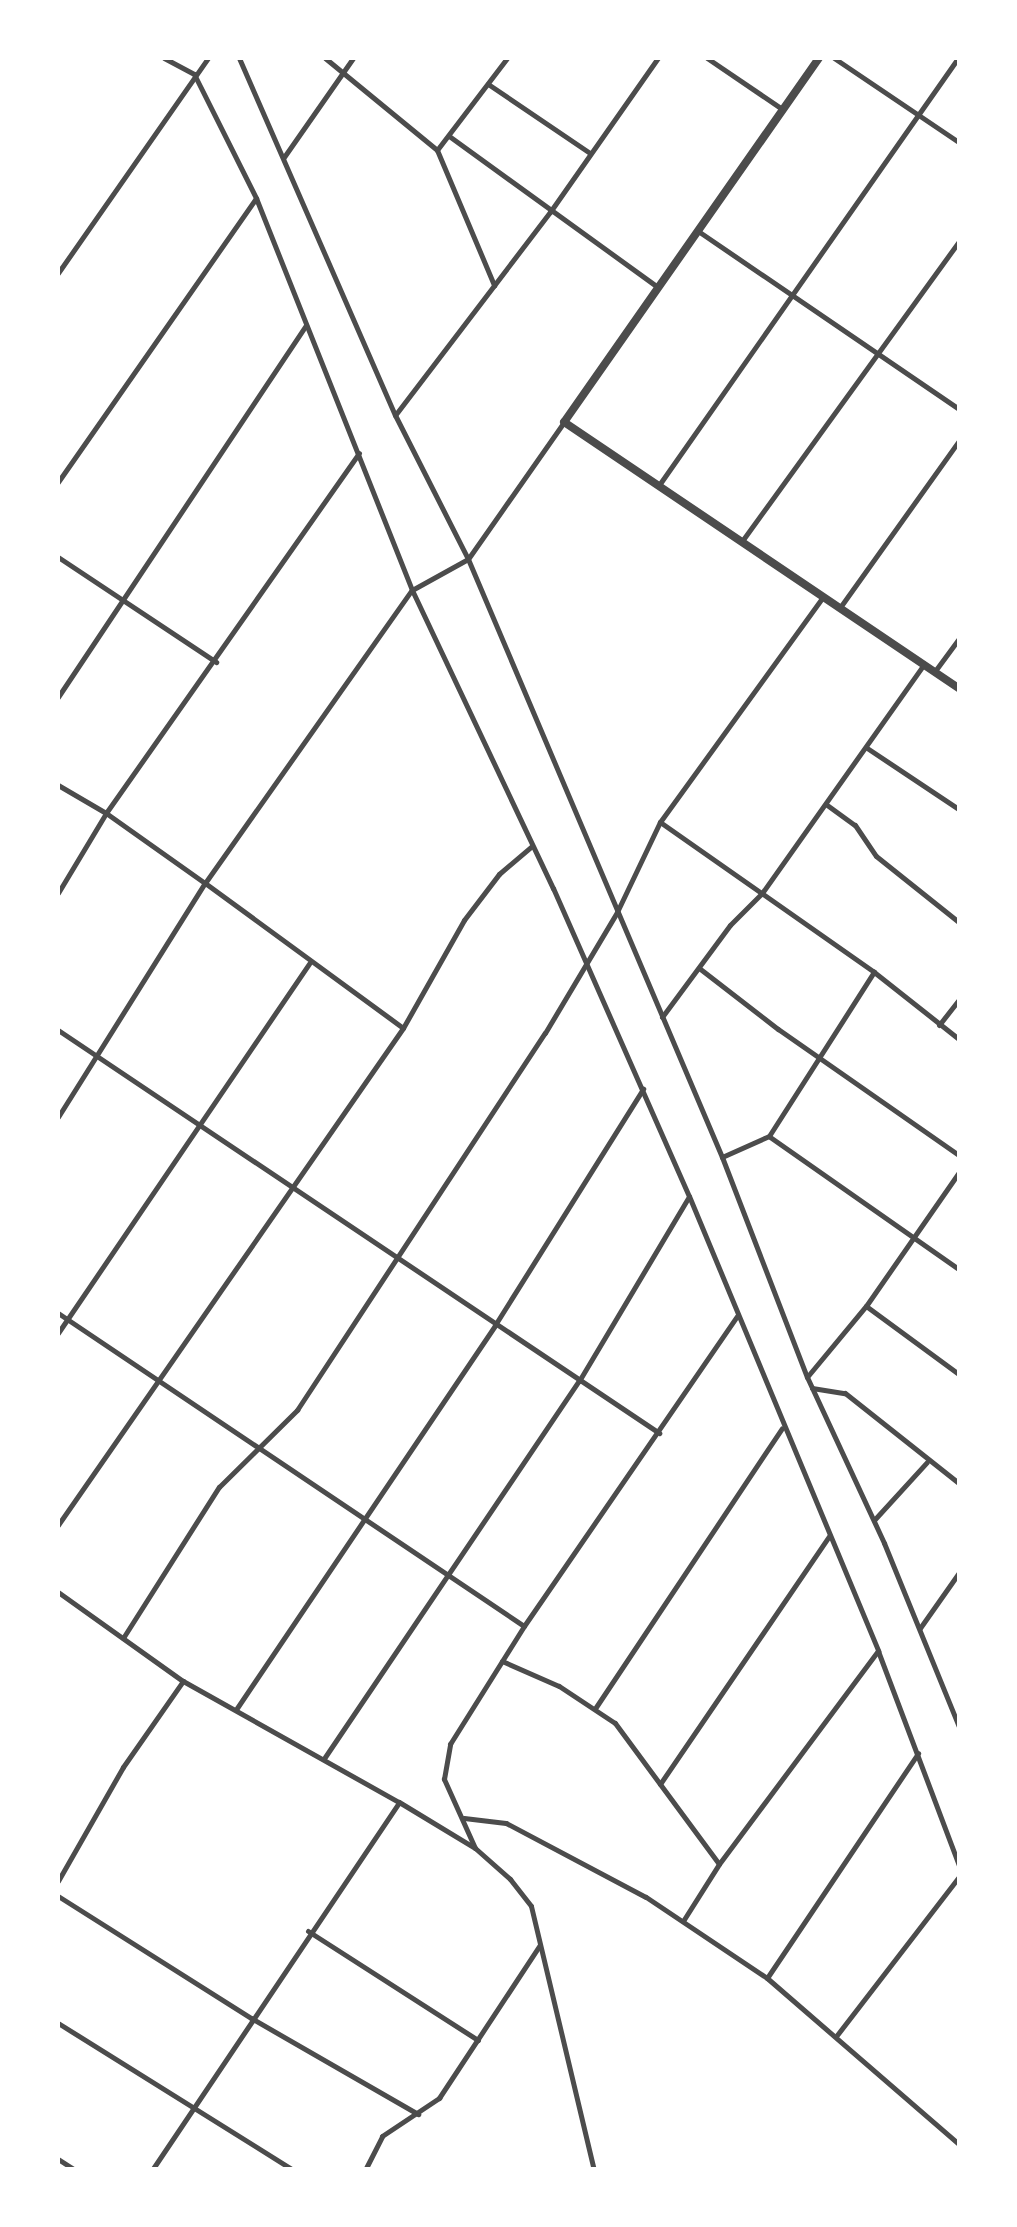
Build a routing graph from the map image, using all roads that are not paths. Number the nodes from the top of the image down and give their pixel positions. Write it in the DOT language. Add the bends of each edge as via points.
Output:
graph roads {
  1 [pos="164,58"];
  2 [pos="208,58"];
  3 [pos="239,58"];
  4 [pos="325,58"];
  5 [pos="353,58"];
  6 [pos="507,58"];
  7 [pos="658,58"];
  8 [pos="707,58"];
  9 [pos="820,58"];
  10 [pos="834,58"];
  11 [pos="958,58"];
  12 [pos="342,72"];
  13 [pos="194,74"];
  14 [pos="488,84"];
  15 [pos="782,109"];
  16 [pos="918,114"];
  17 [pos="448,136"];
  18 [pos="960,143"];
  19 [pos="437,150"];
  20 [pos="590,153"];
  21 [pos="284,158"];
  22 [pos="256,198"];
  23 [pos="550,212"];
  24 [pos="695,230"];
  25 [pos="960,240"];
  26 [pos="58,273"];
  27 [pos="494,285"];
  28 [pos="656,286"];
  29 [pos="794,295"];
  30 [pos="306,325"];
  31 [pos="879,354"];
  32 [pos="960,410"];
  33 [pos="396,415"];
  34 [pos="564,422"];
  35 [pos="960,439"];
  36 [pos="359,453"];
  37 [pos="58,482"];
  38 [pos="658,485"];
  39 [pos="742,541"];
  40 [pos="58,557"];
  41 [pos="468,559"];
  42 [pos="412,590"];
  43 [pos="824,594"];
  44 [pos="122,602"];
  45 [pos="841,606"];
  46 [pos="960,637"];
  47 [pos="216,662"];
  48 [pos="924,664"];
  49 [pos="934,672"];
  50 [pos="960,689"];
  51 [pos="58,697"];
  52 [pos="866,748"];
  53 [pos="58,785"];
  54 [pos="827,805"];
  55 [pos="960,810"];
  56 [pos="106,813"];
  57 [pos="660,822"];
  58 [pos="532,846"];
  59 [pos="206,882"];
  60 [pos="58,893"];
  61 [pos="762,893"];
  62 [pos="618,912"];
  63 [pos="960,924"];
  64 [pos="586,962"];
  65 [pos="309,963"];
  66 [pos="699,968"];
  67 [pos="874,972"];
  68 [pos="960,998"];
  69 [pos="662,1017"];
  70 [pos="939,1024"];
  71 [pos="402,1028"];
  72 [pos="58,1030"];
  73 [pos="960,1040"];
  74 [pos="98,1057"];
  75 [pos="822,1058"];
  76 [pos="643,1089"];
  77 [pos="58,1117"];
  78 [pos="200,1124"];
  79 [pos="769,1136"];
  80 [pos="722,1156"];
  81 [pos="960,1156"];
  82 [pos="960,1171"];
  83 [pos="293,1186"];
  84 [pos="689,1196"];
  85 [pos="913,1238"];
  86 [pos="396,1258"];
  87 [pos="960,1270"];
  88 [pos="866,1306"];
  89 [pos="58,1313"];
  90 [pos="737,1316"];
  91 [pos="67,1319"];
  92 [pos="494,1326"];
  93 [pos="58,1332"];
  94 [pos="960,1375"];
  95 [pos="807,1377"];
  96 [pos="158,1380"];
  97 [pos="578,1381"];
  98 [pos="812,1388"];
  99 [pos="782,1428"];
  100 [pos="659,1433"];
  101 [pos="258,1446"];
  102 [pos="926,1462"];
  103 [pos="960,1484"];
  104 [pos="362,1520"];
  105 [pos="874,1520"];
  106 [pos="58,1525"];
  107 [pos="829,1536"];
  108 [pos="960,1570"];
  109 [pos="447,1578"];
  110 [pos="58,1592"];
  111 [pos="524,1626"];
  112 [pos="920,1628"];
  113 [pos="123,1638"];
  114 [pos="878,1651"];
  115 [pos="502,1661"];
  116 [pos="183,1681"];
  117 [pos="596,1706"];
  118 [pos="237,1708"];
  119 [pos="960,1729"];
  120 [pos="918,1753"];
  121 [pos="324,1757"];
  122 [pos="660,1784"];
  123 [pos="399,1802"];
  124 [pos="462,1818"];
  125 [pos="475,1848"];
  126 [pos="719,1864"];
  127 [pos="960,1872"];
  128 [pos="58,1881"];
  129 [pos="58,1896"];
  130 [pos="683,1921"];
  131 [pos="308,1931"];
  132 [pos="540,1945"];
  133 [pos="768,1978"];
  134 [pos="250,2018"];
  135 [pos="58,2023"];
  136 [pos="837,2034"];
  137 [pos="478,2040"];
  138 [pos="193,2106"];
  139 [pos="418,2114"];
  140 [pos="960,2145"];
  141 [pos="58,2159"];
  142 [pos="75,2170"];
  143 [pos="152,2170"];
  144 [pos="293,2170"];
  145 [pos="365,2170"];
  146 [pos="594,2170"];
  1 -- 13 [label="street"];
  2 -- 13 [label="street"];
  3 -- 21 [label="street"];
  4 -- 12 [label="street"];
  5 -- 12 [label="street"];
  6 -- 14 [label="street"];
  7 -- 20 [label="street"];
  8 -- 15 [label="street"];
  9 -- 15 [label="street"];
  10 -- 16 [label="street"];
  11 -- 16 [label="street"];
  12 -- 19 [label="street"];
  12 -- 21 [label="street"];
  13 -- 22 [label="street"];
  13 -- 26 [label="street"];
  14 -- 17 [label="street"];
  14 -- 20 [label="street"];
  15 -- 24 [label="street"];
  16 -- 18 [label="street"];
  16 -- 29 [label="street"];
  17 -- 19 [label="street"];
  17 -- 23 [label="street"];
  19 -- 27 [label="street"];
  20 -- 23 [label="street"];
  21 -- 33 [label="street"];
  22 -- 30 [label="street"];
  22 -- 37 [label="street"];
  23 -- 27 [label="street"];
  23 -- 28 [label="street"];
  24 -- 28 [label="street"];
  24 -- 29 [label="street"];
  25 -- 31 [label="street"];
  27 -- 33 [label="street"];
  28 -- 34 [label="street"];
  29 -- 31 [label="street"];
  29 -- 38 [label="street"];
  30 -- 36 [label="street"];
  30 -- 44 [label="street"];
  31 -- 32 [label="street"];
  31 -- 39 [label="street"];
  33 -- 41 [label="street"];
  34 -- 38 [label="street"];
  34 -- 41 [label="street"];
  35 -- 45 [label="street"];
  36 -- 42 [label="street"];
  36 -- 47 [label="street"];
  38 -- 39 [label="street"];
  39 -- 43 [label="street"];
  40 -- 44 [label="street"];
  41 -- 42 [label="street"];
  41 -- 62 [label="street"];
  42 -- 58 [label="street"];
  42 -- 59 [label="street"];
  43 -- 45 [label="street"];
  43 -- 57 [label="street"];
  44 -- 47 [label="street"];
  44 -- 51 [label="street"];
  45 -- 48 [label="street"];
  46 -- 49 [label="street"];
  47 -- 56 [label="street"];
  48 -- 49 [label="street"];
  48 -- 52 [label="street"];
  49 -- 50 [label="street"];
  52 -- 54 [label="street"];
  52 -- 55 [label="street"];
  53 -- 56 [label="street"];
  54 -- 61 [label="street"];
  54 -- 63 [label="street" via="855,825 876,856"];
  56 -- 59 [label="street"];
  56 -- 60 [label="street"];
  57 -- 61 [label="street"];
  57 -- 62 [label="street"];
  58 -- 64 [label="street"];
  58 -- 71 [label="street" via="499,874 464,920"];
  59 -- 65 [label="street"];
  59 -- 74 [label="street"];
  61 -- 66 [label="street"];
  61 -- 67 [label="street"];
  62 -- 64 [label="street"];
  62 -- 69 [label="street"];
  64 -- 76 [label="street"];
  64 -- 86 [label="street"];
  65 -- 71 [label="street"];
  65 -- 78 [label="street"];
  66 -- 69 [label="street"];
  66 -- 75 [label="street"];
  67 -- 70 [label="street"];
  67 -- 75 [label="street"];
  68 -- 70 [label="street"];
  69 -- 80 [label="street"];
  70 -- 73 [label="street"];
  71 -- 83 [label="street"];
  72 -- 74 [label="street"];
  74 -- 77 [label="street"];
  74 -- 78 [label="street"];
  75 -- 79 [label="street"];
  75 -- 81 [label="street"];
  76 -- 84 [label="street"];
  76 -- 92 [label="street"];
  78 -- 83 [label="street"];
  78 -- 91 [label="street"];
  79 -- 80 [label="street"];
  79 -- 85 [label="street"];
  80 -- 95 [label="street"];
  82 -- 85 [label="street"];
  83 -- 86 [label="street"];
  83 -- 96 [label="street"];
  84 -- 90 [label="street"];
  84 -- 97 [label="street"];
  85 -- 87 [label="street"];
  85 -- 88 [label="street"];
  86 -- 92 [label="street"];
  86 -- 101 [label="street" via="297,1410"];
  88 -- 94 [label="street"];
  88 -- 95 [label="street"];
  89 -- 91 [label="street"];
  90 -- 99 [label="street"];
  90 -- 100 [label="street"];
  91 -- 93 [label="street"];
  91 -- 96 [label="street"];
  92 -- 97 [label="street"];
  92 -- 104 [label="street"];
  95 -- 98 [label="street"];
  96 -- 101 [label="street"];
  96 -- 106 [label="street"];
  97 -- 100 [label="street"];
  97 -- 109 [label="street"];
  98 -- 102 [label="street" via="845,1393"];
  98 -- 105 [label="street"];
  99 -- 107 [label="street"];
  99 -- 117 [label="street"];
  100 -- 111 [label="street"];
  101 -- 104 [label="street"];
  101 -- 113 [label="street" via="219,1486"];
  102 -- 103 [label="street"];
  102 -- 105 [label="street"];
  104 -- 109 [label="street"];
  104 -- 118 [label="street"];
  105 -- 112 [label="street"];
  107 -- 114 [label="street"];
  107 -- 122 [label="street"];
  108 -- 112 [label="street"];
  109 -- 111 [label="street"];
  109 -- 121 [label="street"];
  110 -- 113 [label="street"];
  111 -- 115 [label="street"];
  112 -- 119 [label="street"];
  113 -- 116 [label="street"];
  114 -- 120 [label="street"];
  114 -- 126 [label="street"];
  115 -- 117 [label="street"];
  115 -- 124 [label="street" via="450,1744 444,1779"];
  116 -- 118 [label="street"];
  116 -- 128 [label="street" via="123,1767"];
  117 -- 122 [label="street"];
  118 -- 121 [label="street"];
  120 -- 127 [label="street"];
  120 -- 133 [label="street"];
  121 -- 123 [label="street"];
  122 -- 126 [label="street"];
  123 -- 125 [label="street"];
  123 -- 131 [label="street"];
  124 -- 125 [label="street"];
  124 -- 130 [label="street" via="506,1823"];
  125 -- 132 [label="street" via="531,1906"];
  126 -- 130 [label="street"];
  127 -- 136 [label="street"];
  129 -- 134 [label="street"];
  130 -- 133 [label="street"];
  131 -- 134 [label="street"];
  131 -- 137 [label="street"];
  132 -- 137 [label="street"];
  132 -- 146 [label="street"];
  133 -- 136 [label="street"];
  134 -- 138 [label="street"];
  134 -- 139 [label="street"];
  135 -- 138 [label="street"];
  136 -- 140 [label="street"];
  137 -- 139 [label="street" via="439,2098"];
  138 -- 143 [label="street"];
  138 -- 144 [label="street"];
  139 -- 145 [label="street" via="382,2136"];
  141 -- 142 [label="street"];
}
